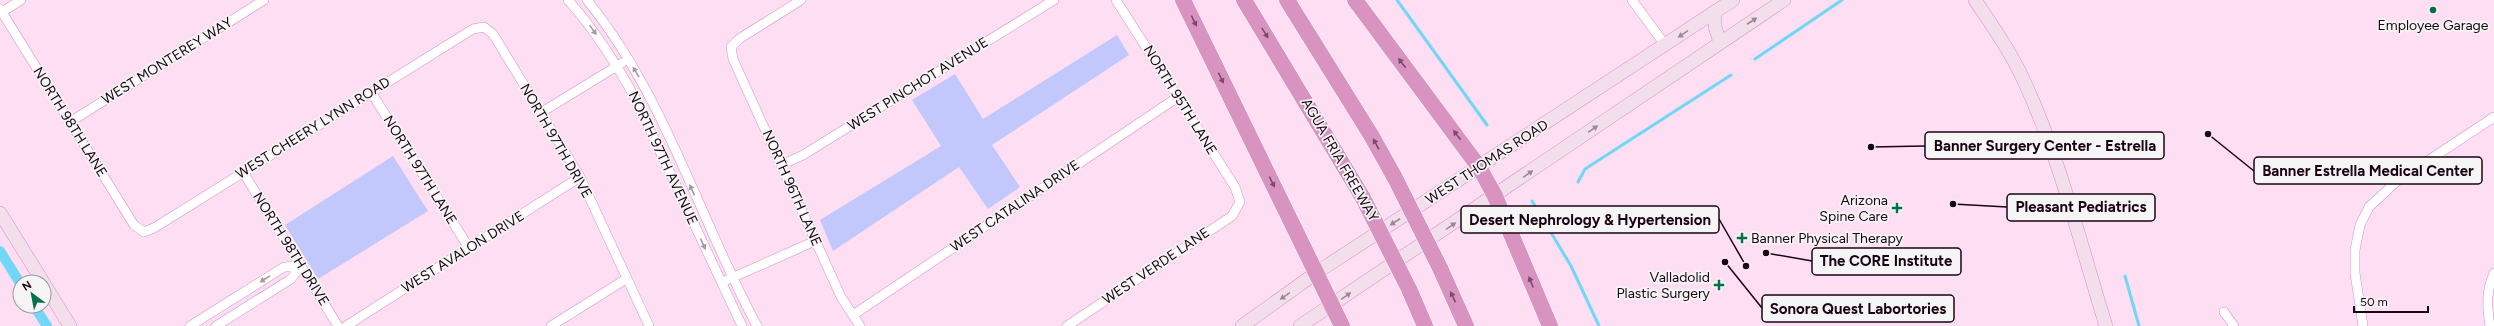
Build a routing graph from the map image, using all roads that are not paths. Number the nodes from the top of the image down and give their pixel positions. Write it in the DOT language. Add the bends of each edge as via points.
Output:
graph roads {
  1 [pos="21,0"];
  2 [pos="264,0"];
  3 [pos="568,0"];
  4 [pos="587,0"];
  5 [pos="801,0"];
  6 [pos="1054,0"];
  7 [pos="1116,0"];
  8 [pos="1183,0"];
  9 [pos="1244,0"];
  10 [pos="1287,0"];
  11 [pos="1355,0"];
  12 [pos="1632,0"];
  13 [pos="1733,0"];
  14 [pos="1784,0"];
  15 [pos="1974,0"];
  16 [pos="1,11"];
  17 [pos="1715,12"];
  18 [pos="484,27"];
  19 [pos="1720,42"];
  20 [pos="1666,46"];
  21 [pos="628,59"];
  22 [pos="617,66"];
  23 [pos="371,92"];
  24 [pos="1178,97"];
  25 [pos="542,112"];
  26 [pos="2494,117"];
  27 [pos="70,122"];
  28 [pos="781,165"];
  29 [pos="1479,167"];
  30 [pos="243,172"];
  31 [pos="580,177"];
  32 [pos="1495,196"];
  33 [pos="1240,202"];
  34 [pos="0,213"];
  35 [pos="144,232"];
  36 [pos="816,241"];
  37 [pos="469,248"];
  38 [pos="300,266"];
  39 [pos="1316,273"];
  40 [pos="2494,273"];
  41 [pos="37,274"];
  42 [pos="733,278"];
  43 [pos="626,279"];
  44 [pos="721,283"];
  45 [pos="52,297"];
  46 [pos="1332,306"];
  47 [pos="2224,312"];
  48 [pos="853,315"];
  49 [pos="70,326"];
  50 [pos="190,326"];
  51 [pos="216,326"];
  52 [pos="338,326"];
  53 [pos="346,326"];
  54 [pos="551,326"];
  55 [pos="649,326"];
  56 [pos="742,326"];
  57 [pos="757,326"];
  58 [pos="860,326"];
  59 [pos="1067,326"];
  60 [pos="1242,326"];
  61 [pos="1300,326"];
  62 [pos="1342,326"];
  63 [pos="1425,326"];
  64 [pos="1466,326"];
  65 [pos="1550,326"];
  66 [pos="2106,326"];
  67 [pos="2234,326"];
  68 [pos="2363,326"];
  69 [pos="2490,326"];
  1 -- 16 [label="street"];
  2 -- 27 [label="street, WEST MONTEREY WAY"];
  3 -- 22 [label="street, NORTH 97TH AVENUE, one-way" via="586,20"];
  4 -- 21 [label="street, NORTH 97TH AVENUE" via="605,22"];
  5 -- 28 [label="street, NORTH 96TH LANE" via="739,39 731,47 733,59"];
  6 -- 28 [label="street, WEST PINCHOT AVENUE" via="804,155"];
  7 -- 24 [label="street, NORTH 95TH LANE"];
  8 -- 39 [label="highway, one-way"];
  9 -- 63 [label="highway, AGUA FRIA FREEWAY, one-way, bridge" via="1363,198"];
  64 -- 10 [label="highway, one-way, bridge" via="1395,178 1368,129"];
  29 -- 11 [label="highway, one-way"];
  12 -- 20 [label="street"];
  13 -- 17 [label="main road, WEST THOMAS ROAD"];
  19 -- 14 [label="main road, one-way"];
  15 -- 66 [label="main road" via="2001,38 2025,83 2048,141"];
  16 -- 27 [label="street, NORTH 98TH LANE"];
  17 -- 19 [label="main road" via="1715,27"];
  17 -- 20 [label="main road, WEST THOMAS ROAD, one-way"];
  18 -- 23 [label="street, WEST CHEERY LYNN ROAD" via="473,29"];
  18 -- 25 [label="street, NORTH 97TH DRIVE" via="493,34"];
  32 -- 19 [label="main road, one-way"];
  20 -- 29 [label="main road, WEST THOMAS ROAD"];
  21 -- 22 [label="street"];
  42 -- 21 [label="street, NORTH 97TH AVENUE, one-way" via="649,94"];
  22 -- 25 [label="street"];
  22 -- 44 [label="street, NORTH 97TH AVENUE, one-way" via="660,150"];
  23 -- 30 [label="street, WEST CHEERY LYNN ROAD"];
  23 -- 37 [label="street, NORTH 97TH LANE"];
  24 -- 33 [label="street, NORTH 95TH LANE" via="1235,187"];
  24 -- 48 [label="street, WEST CATALINA DRIVE"];
  25 -- 31 [label="street, NORTH 97TH DRIVE"];
  26 -- 68 [label="street" via="2390,186 2369,206 2360,225 2355,250 2355,273"];
  27 -- 35 [label="street, NORTH 98TH LANE" via="134,225"];
  28 -- 36 [label="street, NORTH 96TH LANE"];
  29 -- 32 [label="highway"];
  29 -- 39 [label="main road, WEST THOMAS ROAD, one-way"];
  30 -- 35 [label="street, WEST CHEERY LYNN ROAD"];
  30 -- 38 [label="street, NORTH 98TH DRIVE"];
  31 -- 37 [label="street, WEST AVALON DRIVE"];
  31 -- 43 [label="street, NORTH 97TH DRIVE"];
  46 -- 32 [label="main road, one-way"];
  65 -- 32 [label="highway, one-way"];
  33 -- 59 [label="street, WEST VERDE LANE" via="1232,216"];
  34 -- 41 [label="main road"];
  36 -- 42 [label="street"];
  36 -- 48 [label="street, NORTH 96TH LANE" via="841,296"];
  37 -- 53 [label="street, WEST AVALON DRIVE"];
  38 -- 50 [label="street, one-way" via="284,267"];
  38 -- 51 [label="street" via="291,279"];
  38 -- 52 [label="street, NORTH 98TH DRIVE"];
  39 -- 46 [label="highway"];
  39 -- 60 [label="main road, WEST THOMAS ROAD, one-way"];
  40 -- 69 [label="street" via="2487,298"];
  42 -- 44 [label="street"];
  42 -- 57 [label="street, NORTH 97TH AVENUE"];
  43 -- 54 [label="street"];
  43 -- 55 [label="street, NORTH 97TH DRIVE"];
  44 -- 56 [label="street, NORTH 97TH AVENUE"];
  45 -- 49 [label="main road"];
  46 -- 61 [label="main road"];
  46 -- 62 [label="highway"];
  47 -- 67 [label="street"];
  48 -- 58 [label="street, NORTH 96TH LANE"];
}
